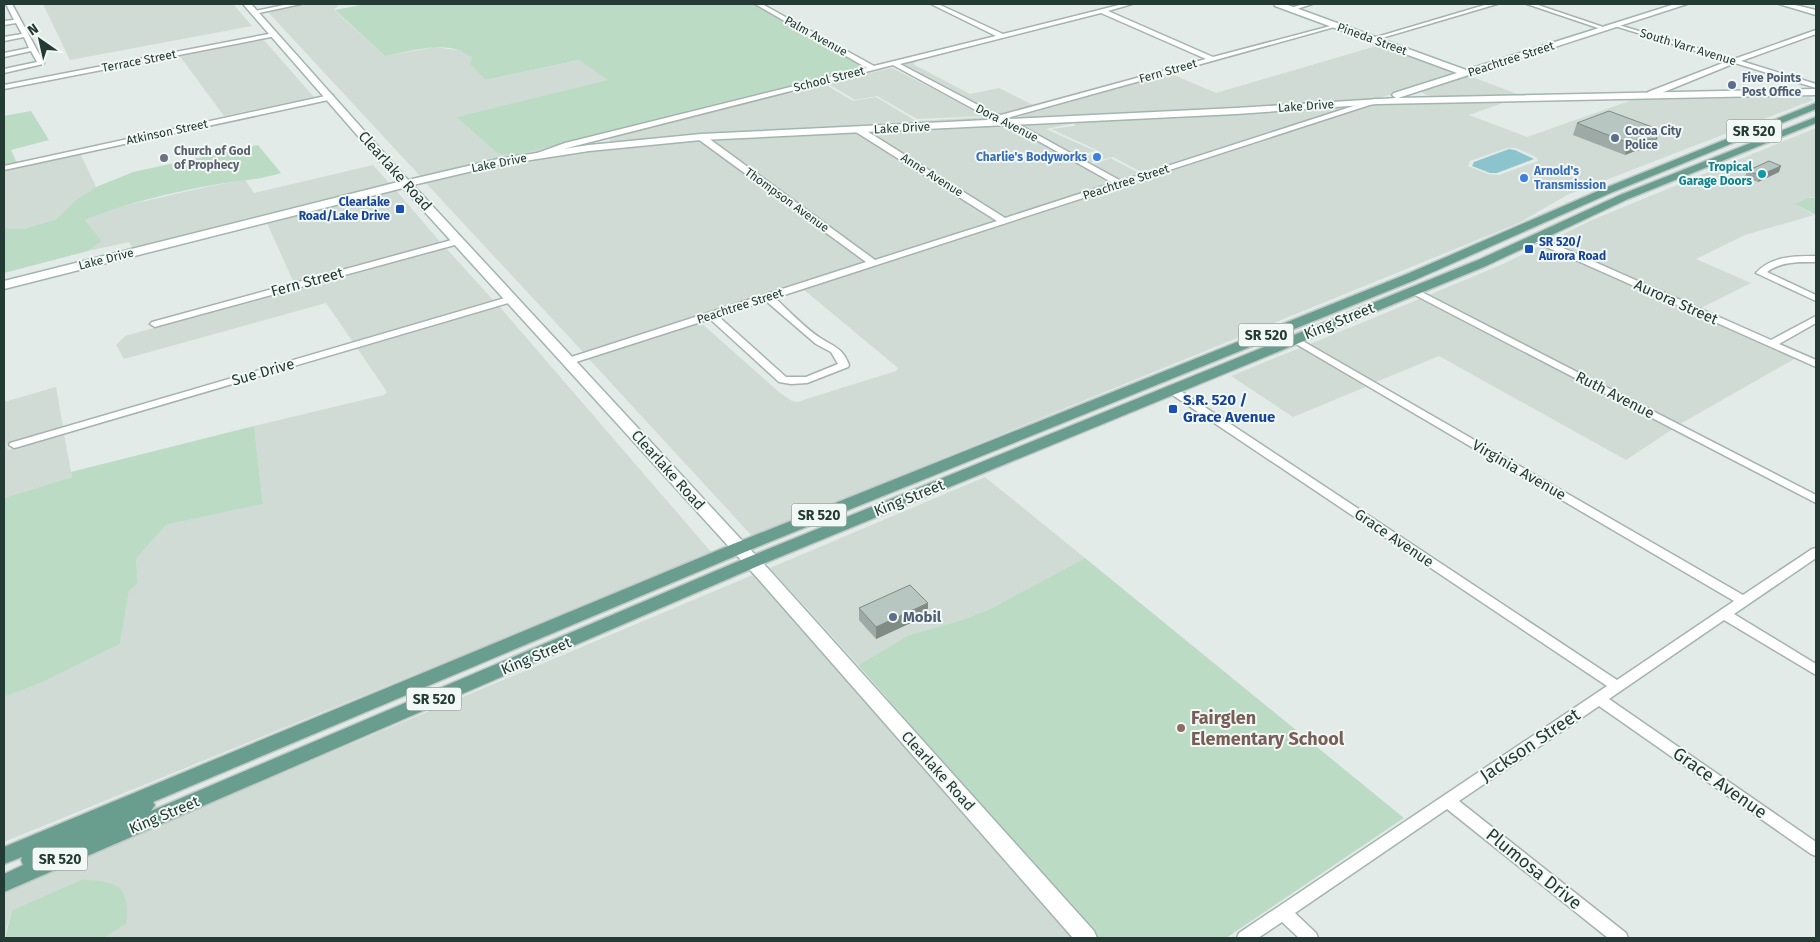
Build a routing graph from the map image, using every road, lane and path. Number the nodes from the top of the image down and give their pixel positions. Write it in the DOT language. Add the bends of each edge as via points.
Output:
graph roads {
  1 [pos="298,4"];
  2 [pos="758,4"];
  3 [pos="934,4"];
  4 [pos="1109,4"];
  5 [pos="1129,4"];
  6 [pos="1278,4"];
  7 [pos="1309,4"];
  8 [pos="1494,4"];
  9 [pos="1530,4"];
  10 [pos="1682,4"];
  11 [pos="1783,4"];
  12 [pos="8,6"];
  13 [pos="1116,7"];
  14 [pos="250,8"];
  15 [pos="1291,8"];
  16 [pos="1102,11"];
  17 [pos="1816,13"];
  18 [pos="18,21"];
  19 [pos="4,23"];
  20 [pos="1336,25"];
  21 [pos="1617,25"];
  22 [pos="1606,28"];
  23 [pos="1816,32"];
  24 [pos="25,35"];
  25 [pos="274,35"];
  26 [pos="1002,36"];
  27 [pos="4,39"];
  28 [pos="1373,39"];
  29 [pos="33,49"];
  30 [pos="4,54"];
  31 [pos="1212,59"];
  32 [pos="1734,61"];
  33 [pos="893,63"];
  34 [pos="873,68"];
  35 [pos="4,71"];
  36 [pos="1465,73"];
  37 [pos="1788,78"];
  38 [pos="1816,86"];
  39 [pos="4,87"];
  40 [pos="1414,89"];
  41 [pos="1797,92"];
  42 [pos="1816,92"];
  43 [pos="1651,94"];
  44 [pos="330,97"];
  45 [pos="1437,99"];
  46 [pos="1816,99"];
  47 [pos="1378,100"];
  48 [pos="1336,104"];
  49 [pos="1816,106"];
  50 [pos="1346,111"];
  51 [pos="1008,118"];
  52 [pos="1816,120"];
  53 [pos="859,130"];
  54 [pos="701,138"];
  55 [pos="606,141"];
  56 [pos="4,168"];
  57 [pos="1637,179"];
  58 [pos="404,183"];
  59 [pos="1120,184"];
  60 [pos="1603,208"];
  61 [pos="1569,209"];
  62 [pos="1004,221"];
  63 [pos="1536,239"];
  64 [pos="459,241"];
  65 [pos="1816,259"];
  66 [pos="873,263"];
  67 [pos="1409,278"];
  68 [pos="4,285"];
  69 [pos="1414,290"];
  70 [pos="768,296"];
  71 [pos="1816,298"];
  72 [pos="512,299"];
  73 [pos="712,315"];
  74 [pos="1816,319"];
  75 [pos="154,324"];
  76 [pos="1279,330"];
  77 [pos="1294,339"];
  78 [pos="1772,344"];
  79 [pos="569,361"];
  80 [pos="1816,364"];
  81 [pos="1172,390"];
  82 [pos="1143,402"];
  83 [pos="14,445"];
  84 [pos="1816,499"];
  85 [pos="739,548"];
  86 [pos="1816,552"];
  87 [pos="752,562"];
  88 [pos="1744,601"];
  89 [pos="1724,614"];
  90 [pos="1816,670"];
  91 [pos="1617,686"];
  92 [pos="1599,698"];
  93 [pos="357,708"];
  94 [pos="368,727"];
  95 [pos="159,792"];
  96 [pos="1448,801"];
  97 [pos="1816,850"];
  98 [pos="4,856"];
  99 [pos="4,872"];
  100 [pos="4,883"];
  101 [pos="1283,912"];
  102 [pos="1086,938"];
  103 [pos="1245,938"];
  104 [pos="1310,938"];
  105 [pos="1620,938"];
  1 -- 14 [label="street"];
  2 -- 34 [label="street, Palm Avenue"];
  3 -- 26 [label="street"];
  4 -- 13 [label="street"];
  5 -- 13 [label="street, School Street"];
  6 -- 15 [label="street, Pineda Street"];
  7 -- 15 [label="street"];
  8 -- 28 [label="street"];
  9 -- 22 [label="street"];
  10 -- 21 [label="street, Peachtree Street"];
  11 -- 17 [label="street"];
  12 -- 18 [label="street"];
  13 -- 16 [label="street, School Street"];
  14 -- 25 [label="street, Clearlake Road"];
  15 -- 20 [label="street, Pineda Street"];
  16 -- 26 [label="street, School Street"];
  16 -- 31 [label="street"];
  18 -- 19 [label="street"];
  18 -- 24 [label="street"];
  20 -- 28 [label="street, Pineda Street"];
  20 -- 31 [label="street, Fern Street"];
  21 -- 22 [label="street, Peachtree Street"];
  21 -- 32 [label="street, South Varr Avenue"];
  22 -- 36 [label="street, Peachtree Street"];
  23 -- 32 [label="street"];
  24 -- 27 [label="street"];
  24 -- 29 [label="street"];
  25 -- 39 [label="street, Terrace Street"];
  25 -- 44 [label="street, Clearlake Road"];
  26 -- 33 [label="street, School Street"];
  28 -- 36 [label="street, Pineda Street"];
  29 -- 30 [label="street"];
  29 -- 35 [label="street" via="41,63"];
  31 -- 51 [label="street, Fern Street"];
  32 -- 37 [label="street, South Varr Avenue"];
  32 -- 43 [label="street"];
  33 -- 34 [label="street, School Street"];
  33 -- 51 [label="street, Dora Avenue" via="993,116"];
  34 -- 55 [label="street, School Street"];
  36 -- 40 [label="street, Peachtree Street"];
  37 -- 38 [label="street, South Varr Avenue"];
  37 -- 41 [label="street" via="1806,88"];
  40 -- 45 [label="street" via="1424,97"];
  40 -- 47 [label="street, Peachtree Street"];
  41 -- 42 [label="street, Lake Drive"];
  41 -- 43 [label="street, Lake Drive"];
  41 -- 46 [label="street"];
  43 -- 45 [label="street, Lake Drive"];
  44 -- 56 [label="street, Atkinson Street"];
  44 -- 58 [label="street, Clearlake Road"];
  45 -- 47 [label="street, Lake Drive"];
  47 -- 48 [label="street, Lake Drive"];
  47 -- 50 [label="street, Peachtree Street"];
  48 -- 50 [label="street" via="1346,106"];
  48 -- 51 [label="street, Lake Drive" via="1026,121"];
  49 -- 57 [label="main road, King Street / SR 520"];
  50 -- 59 [label="street, Peachtree Street"];
  51 -- 53 [label="street, Lake Drive"];
  51 -- 59 [label="street, Dora Avenue"];
  52 -- 60 [label="main road, King Street / SR 520"];
  53 -- 54 [label="street, Lake Drive"];
  53 -- 62 [label="street, Anne Avenue"];
  54 -- 55 [label="street, Lake Drive"];
  54 -- 66 [label="street, Thompson Avenue"];
  55 -- 58 [label="street, Lake Drive"];
  57 -- 60 [label="main road" via="1633,188 1601,202"];
  57 -- 61 [label="main road, King Street / SR 520"];
  58 -- 64 [label="street, Clearlake Road"];
  58 -- 68 [label="street, Lake Drive"];
  59 -- 62 [label="street, Peachtree Street"];
  60 -- 63 [label="main road, King Street / SR 520"];
  61 -- 63 [label="main road" via="1568,214 1536,231"];
  61 -- 67 [label="main road, King Street / SR 520"];
  62 -- 66 [label="street, Peachtree Street"];
  63 -- 69 [label="main road, King Street / SR 520"];
  63 -- 78 [label="street, Aurora Street"];
  64 -- 72 [label="street, Clearlake Road"];
  64 -- 75 [label="street, Fern Street"];
  65 -- 71 [label="street" via="1784,260 1762,273"];
  66 -- 70 [label="street, Peachtree Street"];
  67 -- 76 [label="main road, King Street / SR 520"];
  67 -- 77 [label="main road" via="1412,281 1292,332"];
  69 -- 77 [label="main road, King Street / SR 520"];
  69 -- 84 [label="street, Ruth Avenue"];
  70 -- 73 [label="street, Peachtree Street"];
  70 -- 73 [label="street" via="819,342 825,342 844,365 796,383 783,380"];
  72 -- 79 [label="street, Clearlake Road"];
  72 -- 83 [label="street, Sue Drive"];
  73 -- 79 [label="street, Peachtree Street"];
  74 -- 78 [label="street"];
  76 -- 82 [label="main road" via="1273,340 1144,393"];
  76 -- 85 [label="main road, King Street / SR 520"];
  77 -- 81 [label="main road, King Street / SR 520"];
  77 -- 88 [label="street, Virginia Avenue"];
  78 -- 80 [label="street, Aurora Street"];
  79 -- 85 [label="street, Clearlake Road"];
  81 -- 82 [label="main road, King Street / SR 520"];
  81 -- 91 [label="street, Grace Avenue"];
  82 -- 87 [label="main road, King Street / SR 520"];
  85 -- 87 [label="street, Clearlake Road"];
  85 -- 93 [label="main road, King Street / SR 520"];
  86 -- 88 [label="street, Jackson Street"];
  87 -- 94 [label="main road, King Street / SR 520"];
  87 -- 102 [label="street, Clearlake Road"];
  88 -- 89 [label="street, Jackson Street"];
  89 -- 90 [label="street"];
  89 -- 91 [label="street, Jackson Street"];
  91 -- 92 [label="street, Jackson Street"];
  92 -- 96 [label="street, Jackson Street"];
  92 -- 97 [label="street, Grace Avenue"];
  93 -- 94 [label="main road"];
  93 -- 95 [label="main road, King Street / SR 520"];
  94 -- 100 [label="main road, King Street / SR 520"];
  95 -- 98 [label="main road, King Street / SR 520"];
  95 -- 99 [label="main road" via="141,809 111,826"];
  96 -- 101 [label="street, Jackson Street"];
  96 -- 105 [label="street, Plumosa Drive"];
  101 -- 103 [label="street, Jackson Street"];
  101 -- 104 [label="street"];
}
